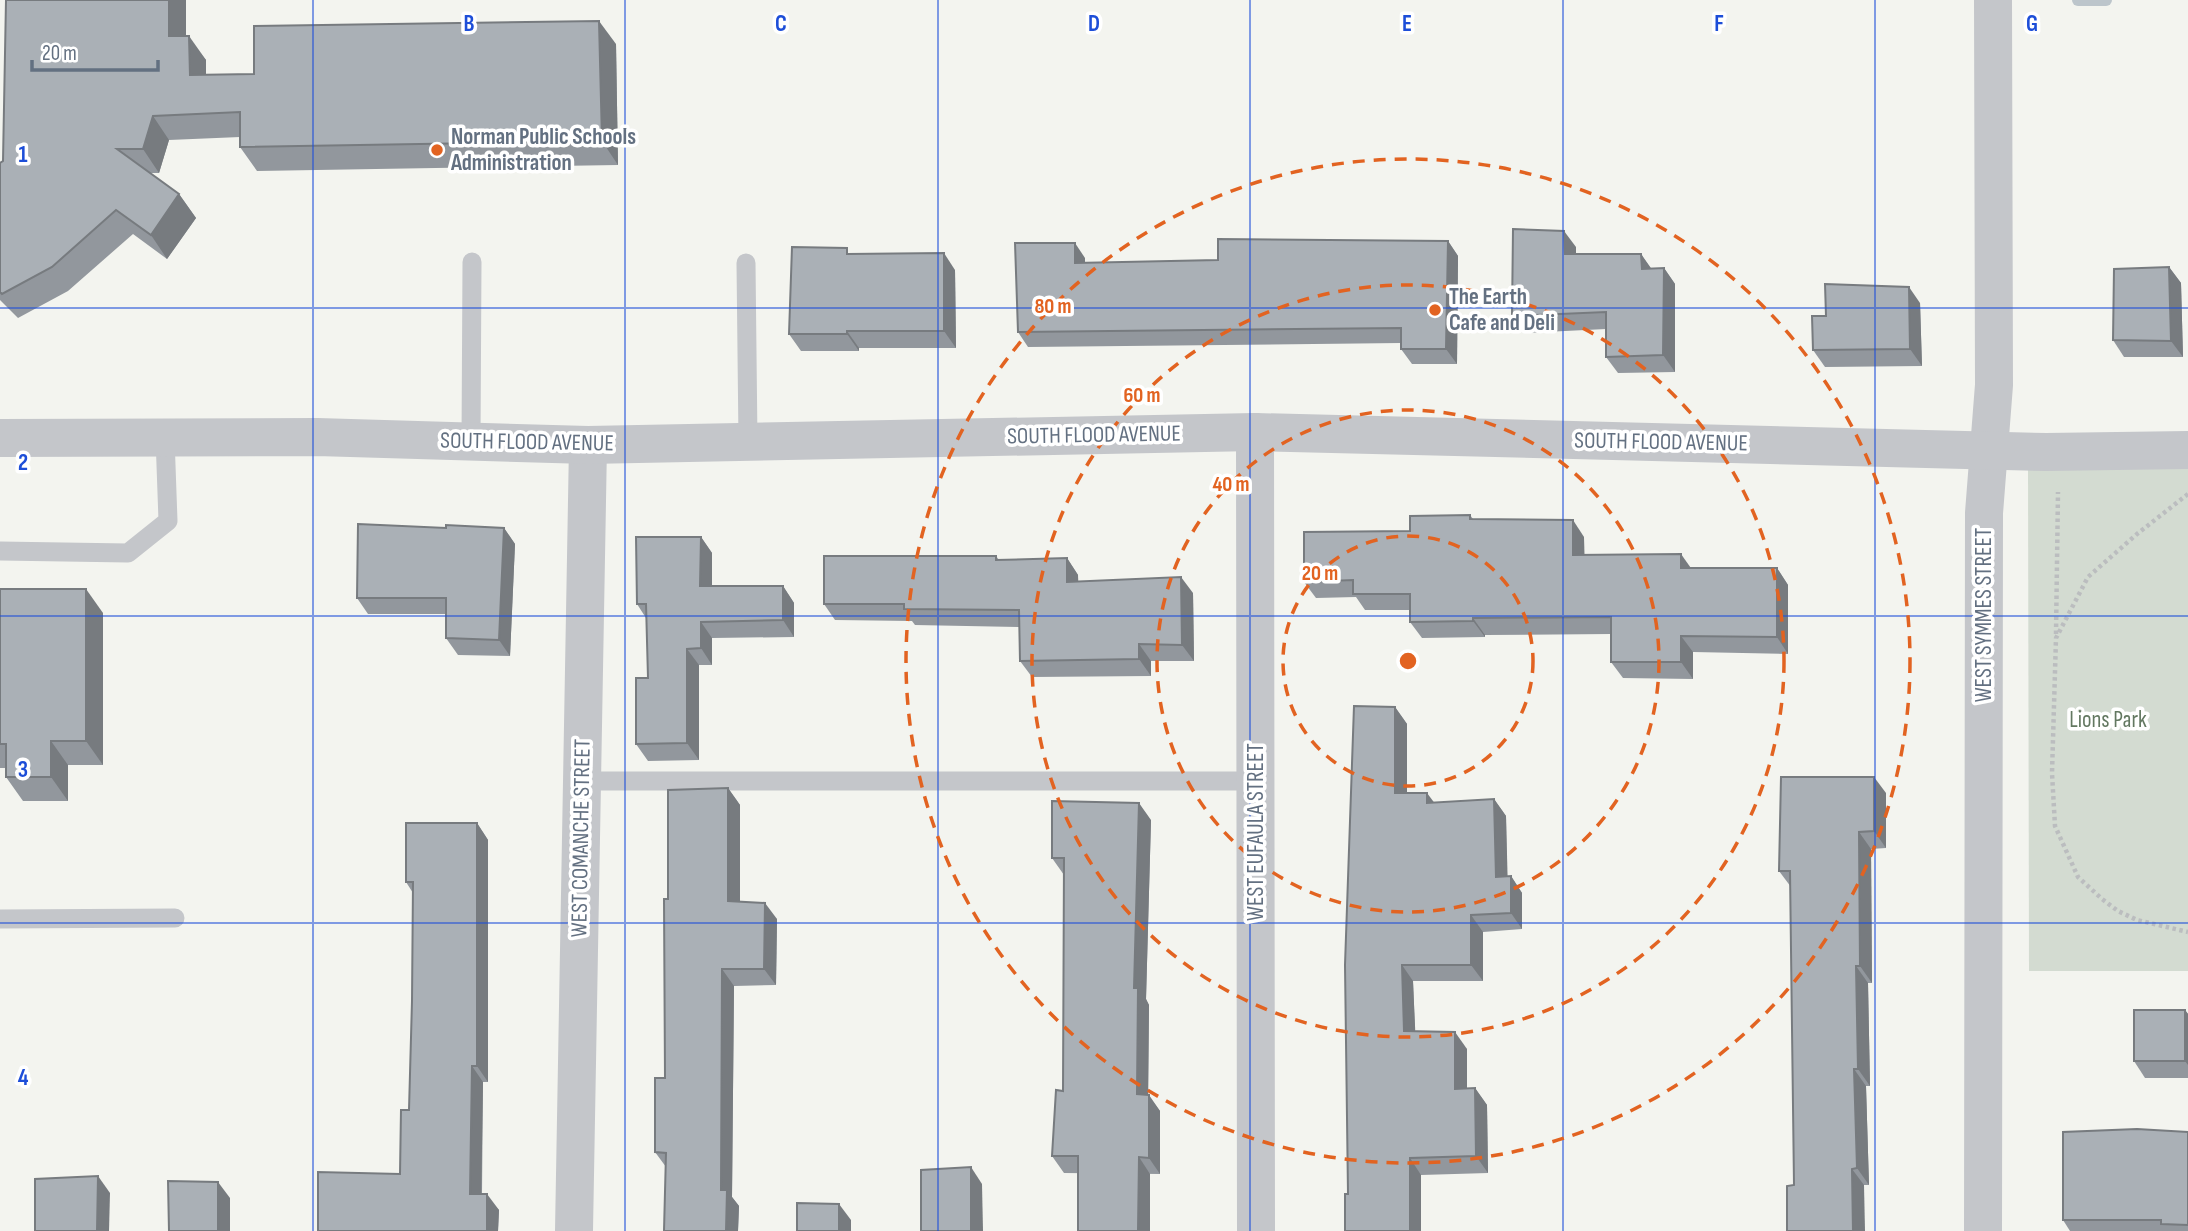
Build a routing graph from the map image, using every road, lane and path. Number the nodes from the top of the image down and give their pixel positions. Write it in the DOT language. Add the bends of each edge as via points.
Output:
graph roads {
  1 [pos="1993,13"];
  2 [pos="472,261"];
  3 [pos="746,263"];
  4 [pos="1255,432"];
  5 [pos="0,438"];
  6 [pos="165,438"];
  7 [pos="471,441"];
  8 [pos="748,442"];
  9 [pos="588,445"];
  10 [pos="2188,450"];
  11 [pos="1989,451"];
  12 [pos="2058,492"];
  13 [pos="2188,494"];
  14 [pos="0,551"];
  15 [pos="2056,638"];
  16 [pos="582,781"];
  17 [pos="1256,781"];
  18 [pos="175,918"];
  19 [pos="0,919"];
  20 [pos="2188,932"];
  21 [pos="574,1231"];
  22 [pos="1256,1231"];
  23 [pos="1983,1231"];
  1 -- 11 [label="street, WEST SYMMES STREET" via="1994,386"];
  2 -- 7 [label="lane"];
  3 -- 8 [label="lane"];
  4 -- 8 [label="street, SOUTH FLOOD AVENUE"];
  4 -- 11 [label="street, SOUTH FLOOD AVENUE"];
  4 -- 17 [label="street, WEST EUFAULA STREET"];
  5 -- 6 [label="street, SOUTH FLOOD AVENUE"];
  6 -- 7 [label="street, SOUTH FLOOD AVENUE"];
  6 -- 14 [label="lane" via="168,521 128,553"];
  7 -- 9 [label="street, SOUTH FLOOD AVENUE"];
  8 -- 9 [label="street, SOUTH FLOOD AVENUE"];
  9 -- 16 [label="street, WEST COMANCHE STREET"];
  10 -- 11 [label="street, SOUTH FLOOD AVENUE"];
  11 -- 23 [label="street, WEST SYMMES STREET" via="1984,513"];
  12 -- 15 [label="path"];
  13 -- 15 [label="path" via="2088,577"];
  15 -- 20 [label="path" via="2052,773 2056,826 2078,877 2118,912"];
  16 -- 17 [label="lane"];
  16 -- 21 [label="street, WEST COMANCHE STREET"];
  17 -- 22 [label="street, WEST EUFAULA STREET"];
  18 -- 19 [label="lane"];
}
